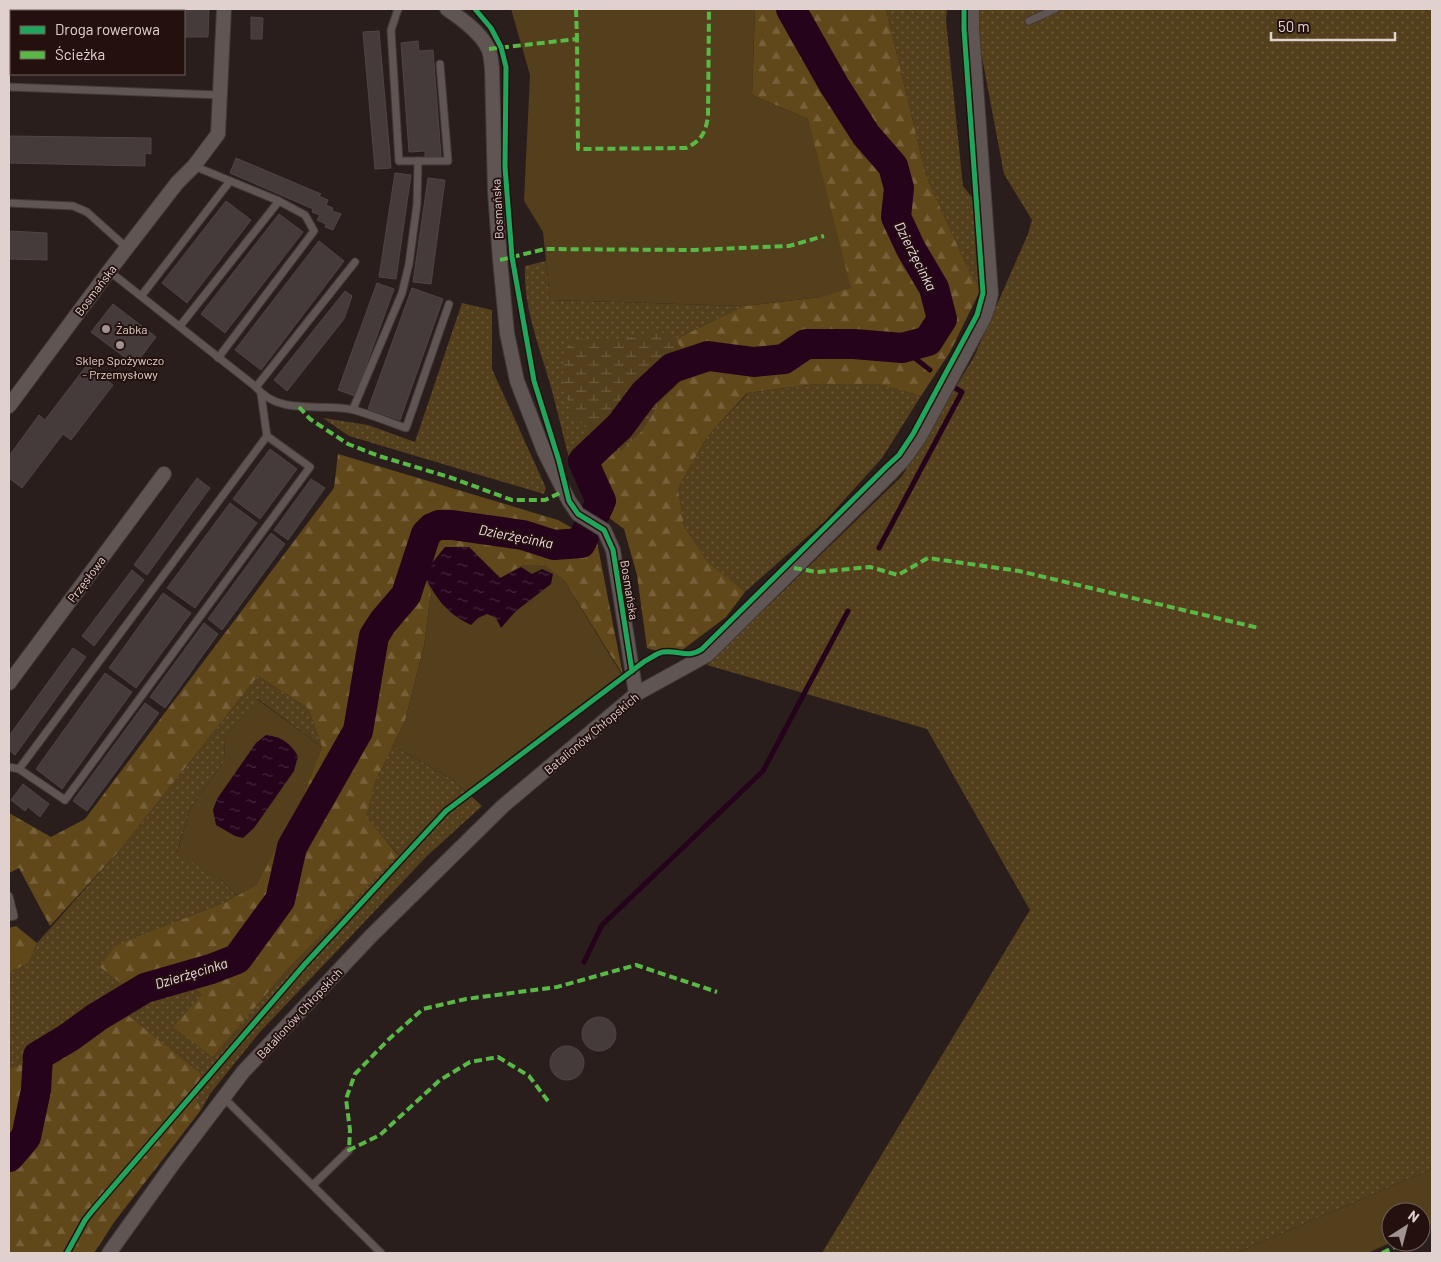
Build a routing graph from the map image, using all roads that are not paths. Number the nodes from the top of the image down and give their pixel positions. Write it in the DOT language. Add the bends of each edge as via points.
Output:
graph roads {
  1 [pos="224,9"];
  2 [pos="398,9"];
  3 [pos="447,9"];
  4 [pos="972,9"];
  5 [pos="1055,9"];
  6 [pos="1029,21"];
  7 [pos="440,64"];
  8 [pos="9,88"];
  9 [pos="220,95"];
  10 [pos="418,161"];
  11 [pos="194,166"];
  12 [pos="230,180"];
  13 [pos="279,201"];
  14 [pos="9,203"];
  15 [pos="127,248"];
  16 [pos="355,262"];
  17 [pos="109,271"];
  18 [pos="142,296"];
  19 [pos="449,304"];
  20 [pos="180,326"];
  21 [pos="218,358"];
  22 [pos="256,387"];
  23 [pos="261,394"];
  24 [pos="9,406"];
  25 [pos="353,409"];
  26 [pos="267,436"];
  27 [pos="164,474"];
  28 [pos="9,683"];
  29 [pos="636,694"];
  30 [pos="9,767"];
  31 [pos="20,769"];
  32 [pos="9,896"];
  33 [pos="9,917"];
  34 [pos="224,1098"];
  35 [pos="349,1150"];
  36 [pos="313,1185"];
  37 [pos="108,1253"];
  38 [pos="381,1253"];
  1 -- 9 [label="street, Bosmańska"];
  2 -- 10 [label="lane" via="391,30 399,161"];
  3 -- 29 [label="street, Bosmańska" via="480,37 488,49 492,68 495,192 507,333 517,381 544,451 569,501 578,514 604,530 613,550"];
  4 -- 29 [label="street, Batalionów Chłopskich" via="991,283 984,318 919,438 904,459 707,655"];
  5 -- 6 [label="lane"];
  7 -- 10 [label="lane" via="448,161"];
  8 -- 9 [label="lane"];
  9 -- 11 [label="street, Bosmańska" via="218,134"];
  10 -- 25 [label="lane" via="417,204 402,293"];
  11 -- 12 [label="lane"];
  11 -- 15 [label="street, Bosmańska"];
  12 -- 13 [label="lane"];
  12 -- 18 [label="lane"];
  13 -- 20 [label="lane"];
  13 -- 21 [label="lane" via="305,216 314,231"];
  14 -- 15 [label="lane" via="73,206 87,212"];
  15 -- 17 [label="street, Bosmańska"];
  16 -- 22 [label="lane"];
  17 -- 18 [label="lane"];
  17 -- 24 [label="street, Bosmańska"];
  18 -- 20 [label="lane"];
  19 -- 25 [label="lane" via="406,428"];
  20 -- 21 [label="lane"];
  21 -- 22 [label="lane"];
  22 -- 23 [label="lane"];
  23 -- 25 [label="lane" via="299,407"];
  23 -- 26 [label="lane"];
  26 -- 31 [label="lane"];
  26 -- 31 [label="lane" via="310,467 65,800"];
  27 -- 28 [label="street, Przęsłowa"];
  29 -- 34 [label="street, Batalionów Chłopskich" via="503,806 371,936 243,1072"];
  30 -- 31 [label="lane"];
  32 -- 33 [label="lane" via="14,916"];
  34 -- 36 [label="lane"];
  34 -- 37 [label="street, Batalionów Chłopskich"];
  35 -- 36 [label="lane"];
  36 -- 38 [label="lane"];
}
